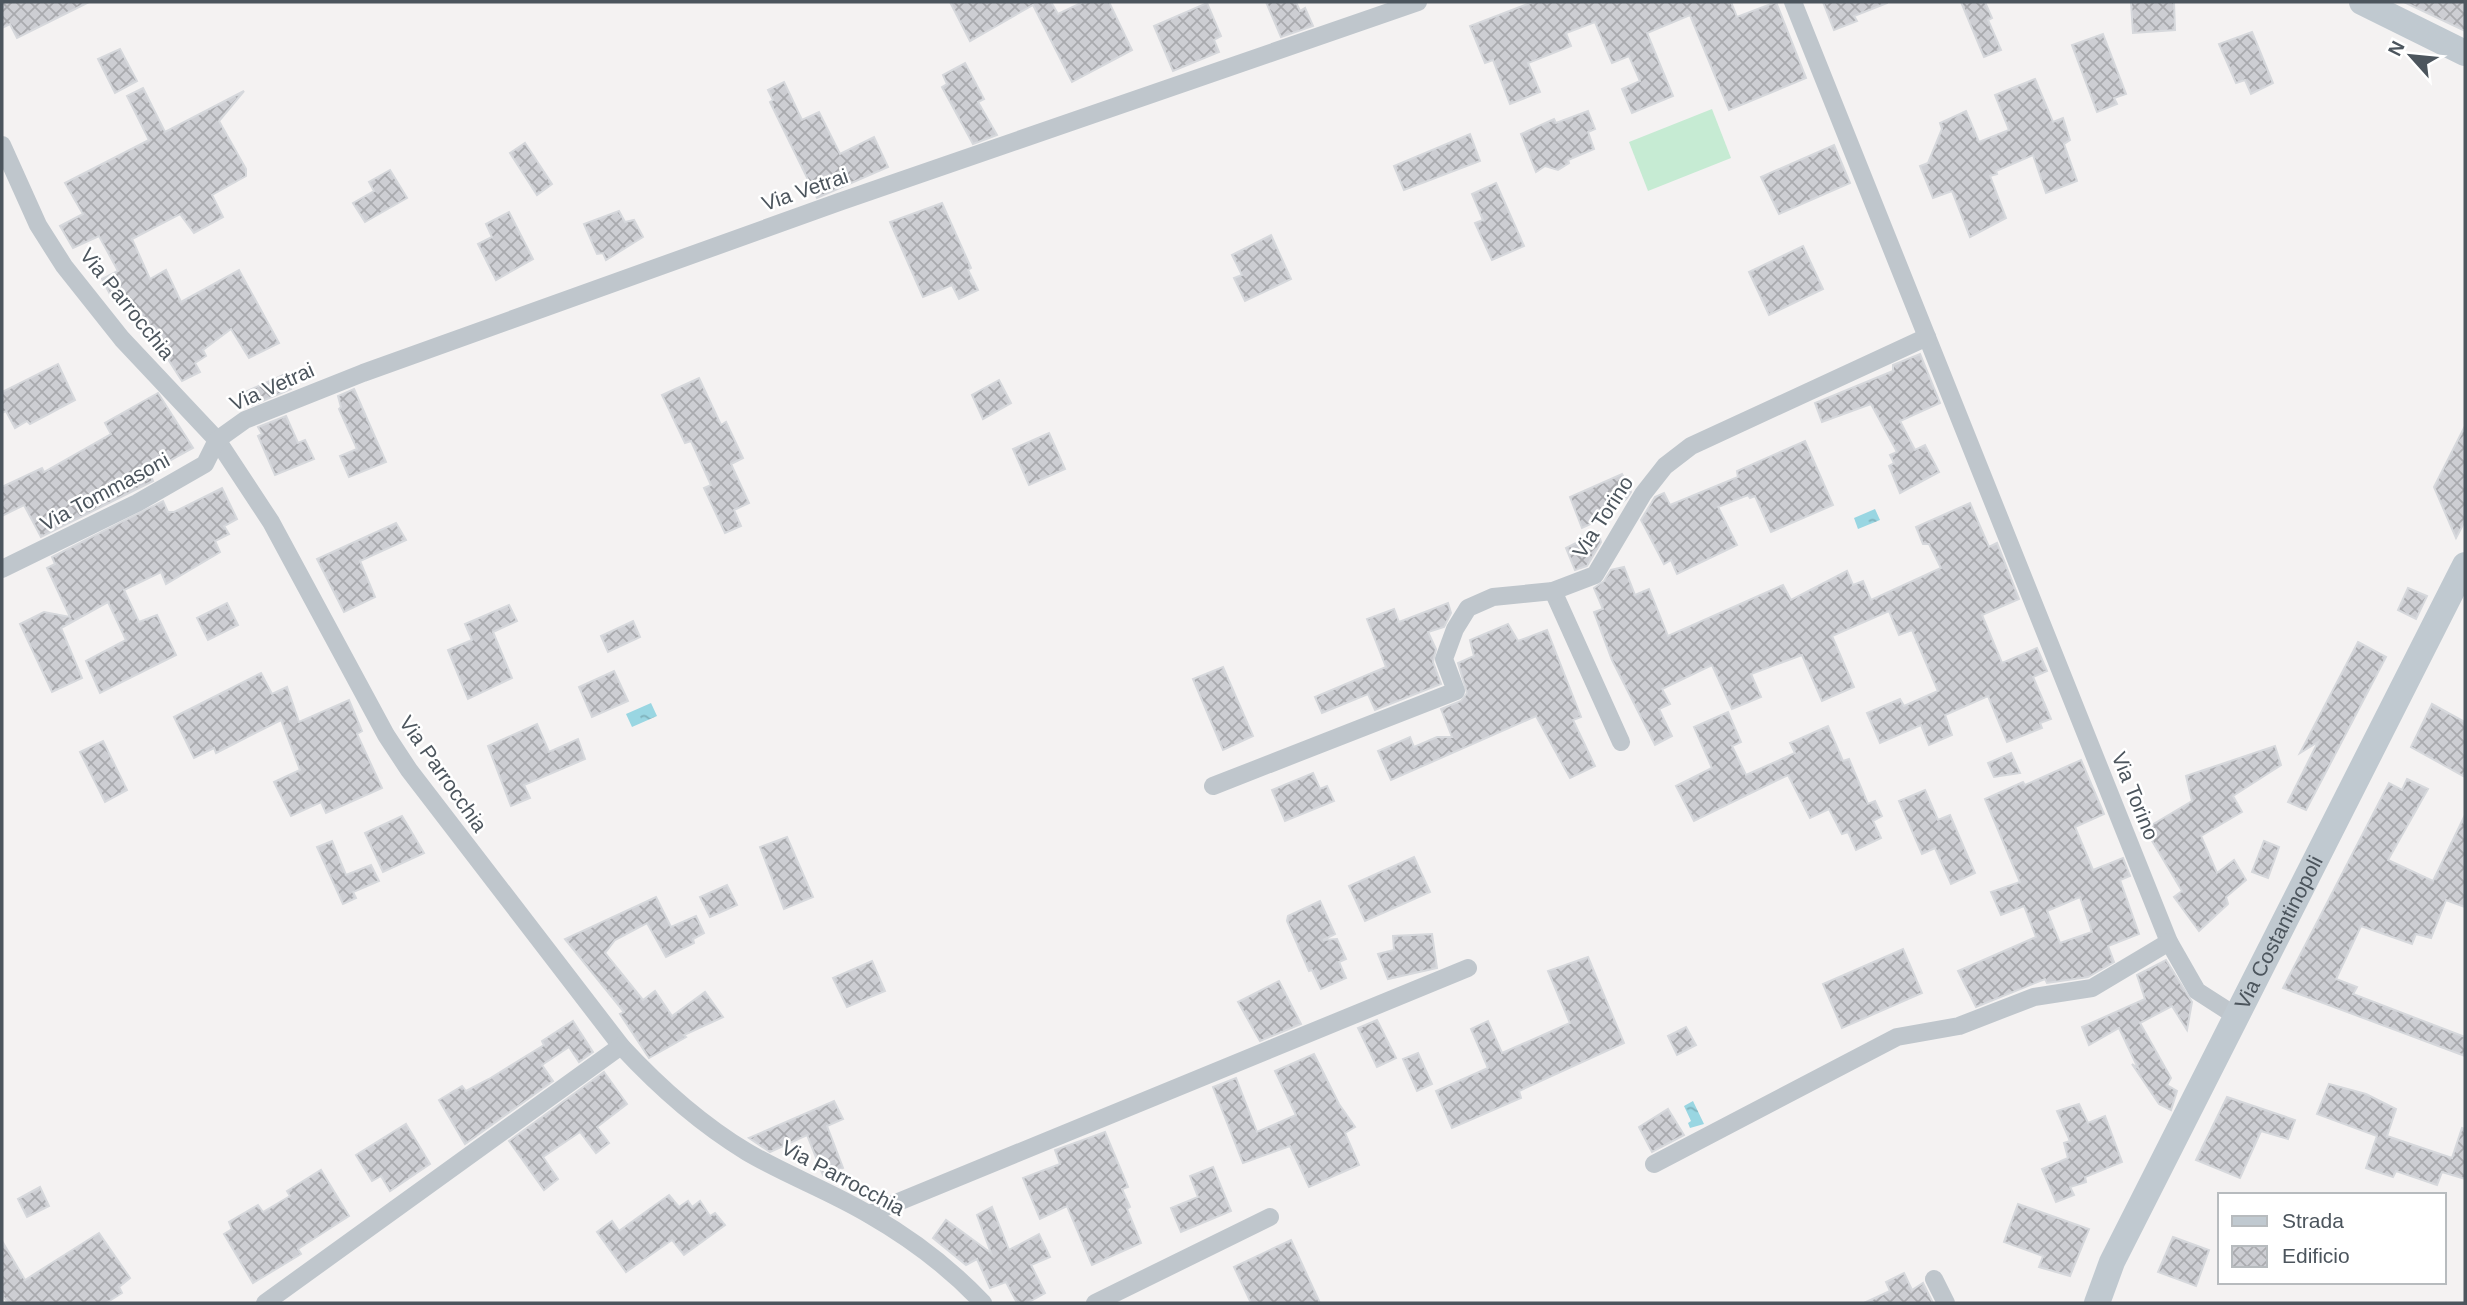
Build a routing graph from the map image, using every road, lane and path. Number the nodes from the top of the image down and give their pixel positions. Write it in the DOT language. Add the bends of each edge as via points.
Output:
graph roads {
  1 [pos="1418,2"];
  2 [pos="1793,2"];
  3 [pos="2362,2"];
  4 [pos="2465,53"];
  5 [pos="2,145"];
  6 [pos="1927,337"];
  7 [pos="217,440"];
  8 [pos="2465,565"];
  9 [pos="2,569"];
  10 [pos="1553,592"];
  11 [pos="1621,742"];
  12 [pos="1213,786"];
  13 [pos="2169,942"];
  14 [pos="1468,968"];
  15 [pos="2236,1016"];
  16 [pos="621,1046"];
  17 [pos="1654,1164"];
  18 [pos="869,1214"];
  19 [pos="1270,1217"];
  20 [pos="1934,1279"];
  21 [pos="265,1303"];
  22 [pos="983,1303"];
  23 [pos="1095,1303"];
  24 [pos="1945,1303"];
  25 [pos="2097,1303"];
  1 -- 7 [label="street, Via Vetrai" via="476,331 245,421"];
  2 -- 6 [label="street, Via Torino"];
  3 -- 4 [label="street"];
  5 -- 7 [label="street, Via Parrocchia" via="38,225 65,266 122,339"];
  6 -- 10 [label="street, Via Torino" via="1691,446 1665,466 1643,494 1595,575"];
  6 -- 13 [label="street, Via Torino"];
  7 -- 9 [label="street, Via Tommasoni" via="205,464"];
  7 -- 16 [label="street, Via Parrocchia" via="271,522 409,770"];
  8 -- 15 [label="street, Via Costantinopoli"];
  10 -- 11 [label="street"];
  10 -- 12 [label="street, Via Torino" via="1493,597 1468,608 1444,659 1456,691"];
  13 -- 15 [label="street, Via Torino" via="2197,991"];
  13 -- 17 [label="street" via="2092,988 2043,995 1976,1021 1897,1037"];
  14 -- 18 [label="street"];
  15 -- 25 [label="street, Via Costantinopoli" via="2112,1262"];
  16 -- 18 [label="street, Via Parrocchia" via="700,1121 747,1152"];
  16 -- 21 [label="street"];
  18 -- 22 [label="street, Via Parrocchia" via="916,1244"];
  19 -- 23 [label="street"];
  20 -- 24 [label="street"];
}
